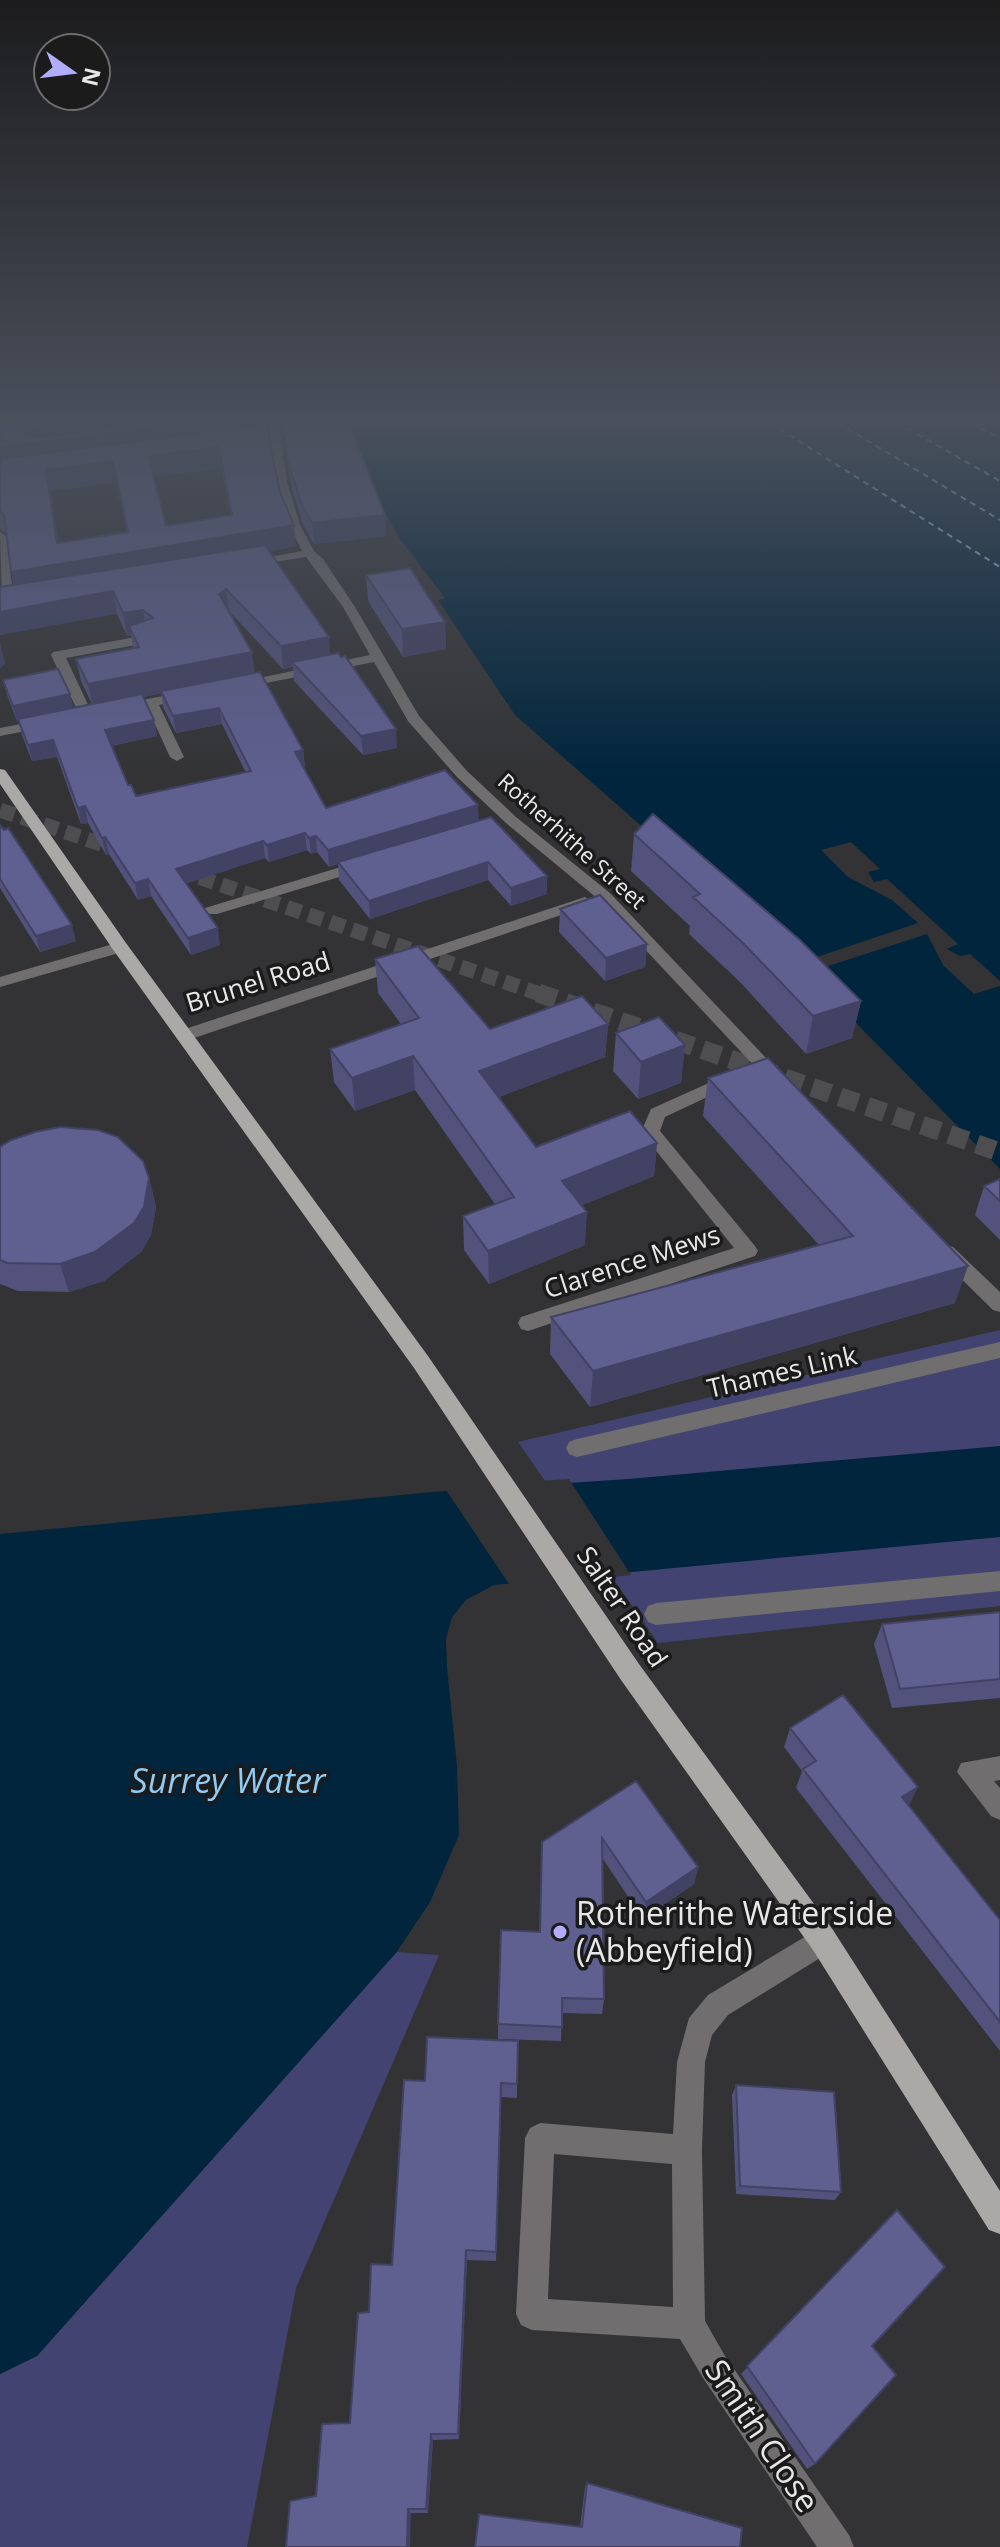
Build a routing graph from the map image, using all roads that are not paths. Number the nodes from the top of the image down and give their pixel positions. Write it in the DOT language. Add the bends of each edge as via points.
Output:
graph roads {
  1 [pos="0,542"];
  2 [pos="303,542"];
  3 [pos="309,553"];
  4 [pos="242,563"];
  5 [pos="23,599"];
  6 [pos="4,603"];
  7 [pos="147,639"];
  8 [pos="378,657"];
  9 [pos="226,688"];
  10 [pos="196,694"];
  11 [pos="151,702"];
  12 [pos="85,716"];
  13 [pos="0,732"];
  14 [pos="177,757"];
  15 [pos="0,773"];
  16 [pos="380,860"];
  17 [pos="604,896"];
  18 [pos="211,911"];
  19 [pos="120,947"];
  20 [pos="0,982"];
  21 [pos="185,1035"];
  22 [pos="764,1065"];
  23 [pos="795,1098"];
  24 [pos="934,1240"];
  25 [pos="1000,1304"];
  26 [pos="528,1323"];
  27 [pos="1000,1350"];
  28 [pos="577,1448"];
  29 [pos="1000,1581"];
  30 [pos="656,1614"];
  31 [pos="1000,1768"];
  32 [pos="1000,1807"];
  33 [pos="823,1940"];
  34 [pos="687,2150"];
  35 [pos="1000,2219"];
  36 [pos="689,2324"];
  37 [pos="837,2547"];
  1 -- 6 [label="street"];
  2 -- 3 [label="street, Rotherhithe Street"];
  3 -- 4 [label="street"];
  3 -- 8 [label="street, Rotherhithe Street"];
  5 -- 6 [label="street"];
  7 -- 12 [label="street" via="58,655"];
  8 -- 9 [label="street"];
  8 -- 17 [label="street, Rotherhithe Street" via="413,718 504,822"];
  10 -- 11 [label="street"];
  11 -- 12 [label="street"];
  11 -- 14 [label="street"];
  12 -- 13 [label="street"];
  15 -- 19 [label="main road, Brunel Road"];
  16 -- 18 [label="street"];
  17 -- 21 [label="street, Brunel Road"];
  17 -- 22 [label="street, Rotherhithe Street"];
  19 -- 20 [label="street"];
  19 -- 21 [label="main road, Brunel Road"];
  21 -- 33 [label="main road, Salter Road"];
  22 -- 23 [label="street, Rotherhithe Street"];
  22 -- 26 [label="street, Clarence Mews" via="657,1113 650,1132 748,1251"];
  24 -- 25 [label="street"];
  27 -- 28 [label="street, Thames Link"];
  29 -- 30 [label="street"];
  31 -- 32 [label="street" via="970,1772"];
  33 -- 34 [label="street, Smith Close" via="718,2005 699,2028 691,2062"];
  33 -- 35 [label="main road, Salter Road"];
  34 -- 36 [label="street, Smith Close"];
  34 -- 36 [label="street" via="540,2138 532,2314"];
  36 -- 37 [label="street, Smith Close"];
}
